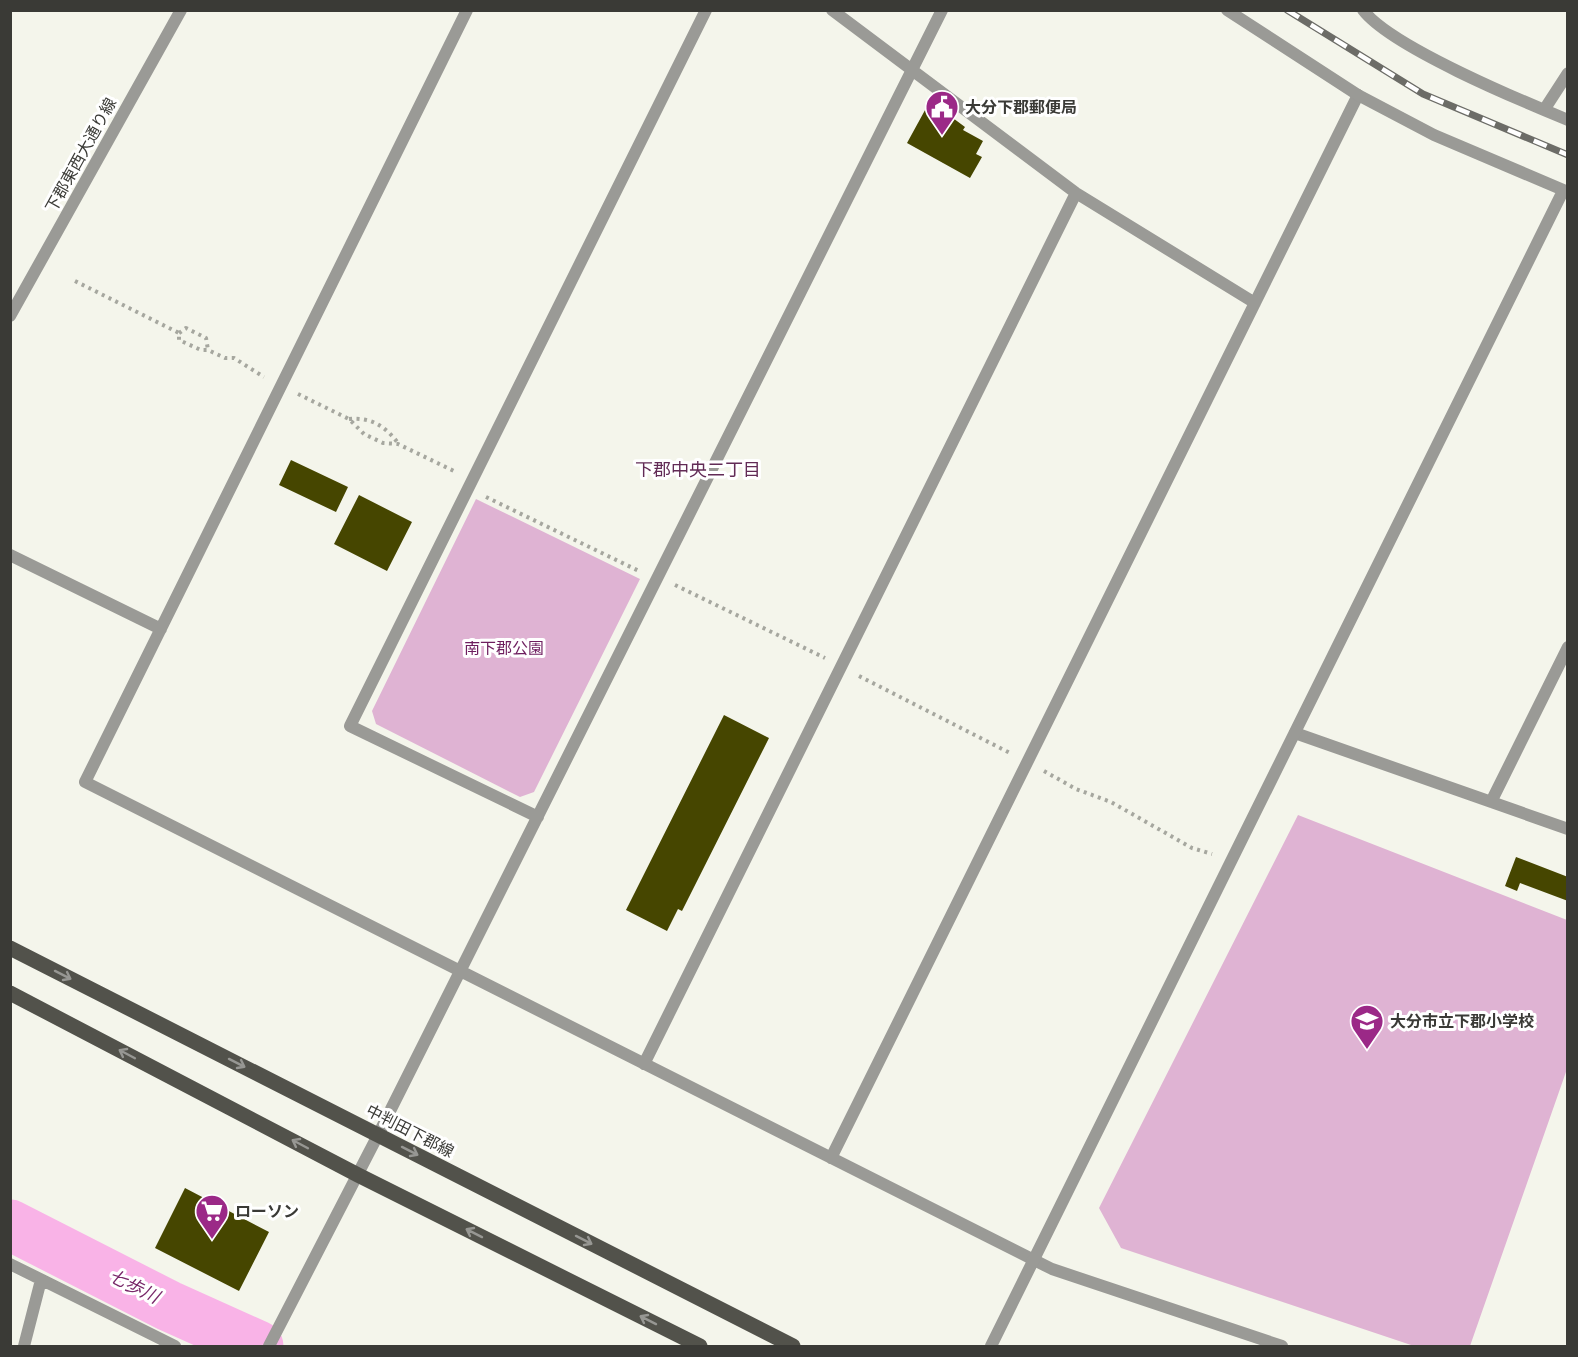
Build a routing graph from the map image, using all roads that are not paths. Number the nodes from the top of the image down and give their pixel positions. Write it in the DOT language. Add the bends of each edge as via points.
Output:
graph roads {
  1 [pos="181,10"];
  2 [pos="467,10"];
  3 [pos="706,10"];
  4 [pos="832,10"];
  5 [pos="942,10"];
  6 [pos="1227,10"];
  7 [pos="1363,10"];
  8 [pos="912,70"];
  9 [pos="1568,73"];
  10 [pos="1358,95"];
  11 [pos="1544,111"];
  12 [pos="1568,120"];
  13 [pos="1565,191"];
  14 [pos="1076,193"];
  15 [pos="1255,303"];
  16 [pos="10,315"];
  17 [pos="10,555"];
  18 [pos="161,629"];
  19 [pos="1568,647"];
  20 [pos="1294,733"];
  21 [pos="1491,802"];
  22 [pos="538,817"];
  23 [pos="1568,829"];
  24 [pos="10,948"];
  25 [pos="460,972"];
  26 [pos="10,993"];
  27 [pos="644,1064"];
  28 [pos="378,1135"];
  29 [pos="831,1158"];
  30 [pos="358,1174"];
  31 [pos="1033,1260"];
  32 [pos="10,1264"];
  33 [pos="41,1280"];
  34 [pos="24,1347"];
  35 [pos="175,1347"];
  36 [pos="269,1347"];
  37 [pos="700,1347"];
  38 [pos="793,1347"];
  39 [pos="991,1347"];
  40 [pos="1282,1347"];
  1 -- 16 [label="street, 下郡東西大通り線"];
  2 -- 18 [label="street"];
  3 -- 22 [label="street" via="350,726"];
  4 -- 8 [label="street"];
  5 -- 8 [label="street"];
  6 -- 10 [label="street"];
  7 -- 11 [label="street" via="1424,53"];
  8 -- 14 [label="street"];
  8 -- 22 [label="street"];
  9 -- 11 [label="street"];
  10 -- 13 [label="street" via="1434,135"];
  10 -- 15 [label="street"];
  11 -- 12 [label="street"];
  13 -- 20 [label="street"];
  14 -- 15 [label="street"];
  14 -- 27 [label="street"];
  15 -- 29 [label="street"];
  17 -- 18 [label="street"];
  18 -- 25 [label="street" via="85,782"];
  19 -- 21 [label="street"];
  20 -- 21 [label="street"];
  20 -- 31 [label="street"];
  21 -- 23 [label="street"];
  22 -- 25 [label="street"];
  24 -- 28 [label="main road, 中判田下郡線, one-way"];
  25 -- 27 [label="street"];
  25 -- 28 [label="street"];
  30 -- 26 [label="main road, one-way"];
  27 -- 29 [label="street"];
  28 -- 30 [label="street"];
  28 -- 38 [label="main road, 中判田下郡線, one-way"];
  29 -- 31 [label="street"];
  30 -- 36 [label="street"];
  37 -- 30 [label="main road, one-way"];
  31 -- 39 [label="street"];
  31 -- 40 [label="street"];
  32 -- 33 [label="street"];
  33 -- 34 [label="street"];
  33 -- 35 [label="street"];
}
